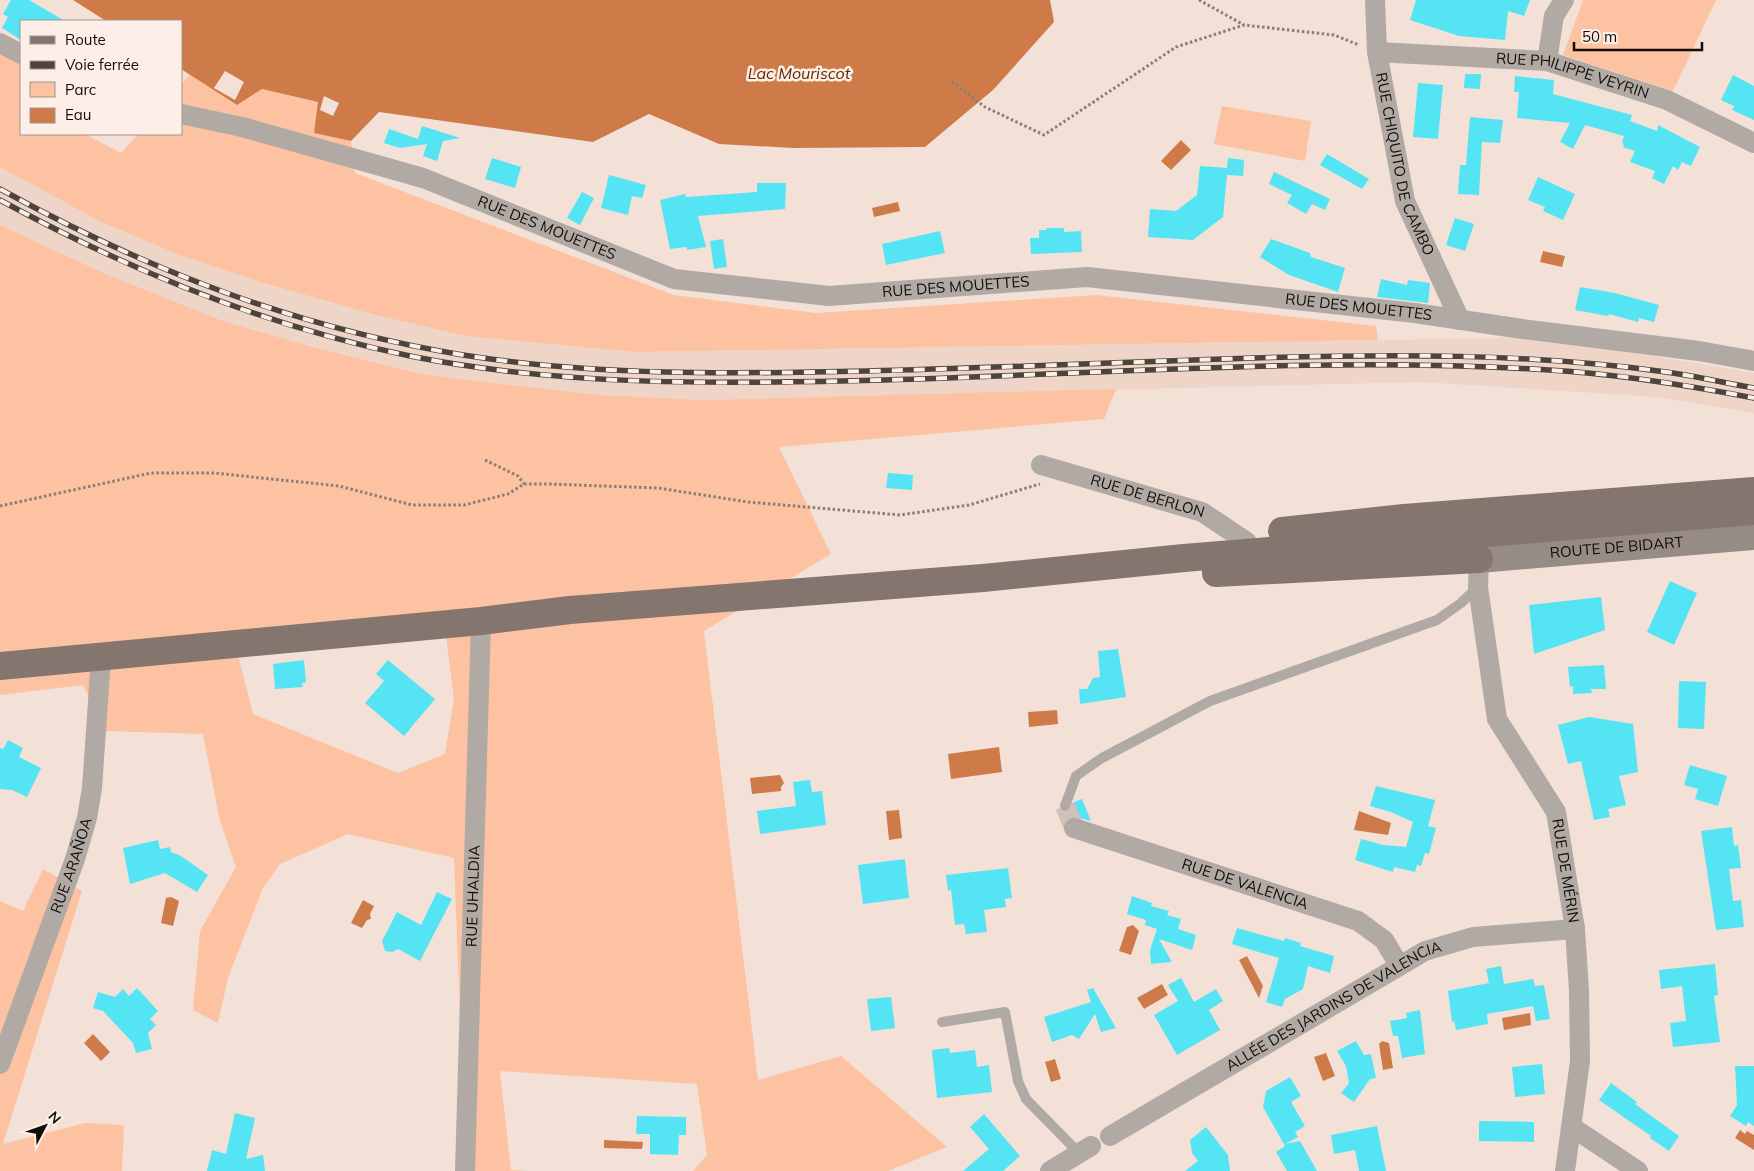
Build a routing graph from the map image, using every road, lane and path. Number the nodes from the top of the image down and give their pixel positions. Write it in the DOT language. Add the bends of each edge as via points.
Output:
graph roads {
  1 [pos="1199,0"];
  2 [pos="1375,0"];
  3 [pos="1564,0"];
  4 [pos="1244,25"];
  5 [pos="0,44"];
  6 [pos="1378,52"];
  7 [pos="20,54"];
  8 [pos="1547,61"];
  9 [pos="952,82"];
  10 [pos="182,114"];
  11 [pos="1754,143"];
  12 [pos="1460,320"];
  13 [pos="1754,361"];
  14 [pos="485,460"];
  15 [pos="1041,465"];
  16 [pos="1077,476"];
  17 [pos="524,484"];
  18 [pos="1754,491"];
  19 [pos="0,506"];
  20 [pos="1754,512"];
  21 [pos="1754,536"];
  22 [pos="1247,542"];
  23 [pos="1184,558"];
  24 [pos="1479,559"];
  25 [pos="982,578"];
  26 [pos="1478,587"];
  27 [pos="481,621"];
  28 [pos="101,658"];
  29 [pos="0,666"];
  30 [pos="1065,806"];
  31 [pos="1074,828"];
  32 [pos="1575,928"];
  33 [pos="1398,965"];
  34 [pos="942,1022"];
  35 [pos="0,1064"];
  36 [pos="1572,1127"];
  37 [pos="1110,1136"];
  38 [pos="1085,1149"];
  39 [pos="465,1171"];
  40 [pos="1050,1171"];
  41 [pos="1565,1171"];
  42 [pos="1638,1171"];
  1 -- 4 [label="path"];
  2 -- 6 [label="street, RUE CHIQUITO DE CAMBO"];
  3 -- 8 [label="street" via="1554,16"];
  4 -- 6 [label="path" via="1334,35"];
  4 -- 9 [label="path" via="1176,47 1044,135 985,107"];
  5 -- 7 [label="street"];
  6 -- 8 [label="street, RUE PHILIPPE VEYRIN"];
  6 -- 12 [label="street, RUE CHIQUITO DE CAMBO" via="1405,201"];
  8 -- 11 [label="street, RUE PHILIPPE VEYRIN" via="1667,100"];
  10 -- 12 [label="street, RUE DES MOUETTES" via="242,127 423,178 674,279 829,296 1087,276"];
  12 -- 13 [label="street, RUE DES MOUETTES"];
  14 -- 17 [label="path" via="518,476"];
  15 -- 16 [label="street, RUE DE BERLON"];
  16 -- 17 [label="path" via="969,505 900,515 748,502 651,487"];
  16 -- 22 [label="street, RUE DE BERLON" via="1202,512"];
  17 -- 19 [label="path" via="508,494 464,504 412,505 339,486 214,473 151,473"];
  18 -- 22 [label="main road" via="1395,518 1285,530"];
  20 -- 23 [label="main road"];
  21 -- 24 [label="main road, ROUTE DE BIDART"];
  22 -- 23 [label="main road"];
  23 -- 25 [label="main road"];
  24 -- 25 [label="main road" via="1170,575"];
  24 -- 26 [label="street, RUE DE MÉRIN"];
  25 -- 27 [label="main road" via="570,610"];
  26 -- 30 [label="lane" via="1437,620 1210,701 1102,758 1076,776"];
  26 -- 32 [label="street, RUE DE MÉRIN" via="1497,719 1556,812"];
  27 -- 28 [label="main road"];
  27 -- 39 [label="street, RUE UHALDIA"];
  28 -- 29 [label="main road"];
  28 -- 35 [label="street, RUE ARAÑOA" via="87,818"];
  31 -- 33 [label="street, RUE DE VALENCIA" via="1358,921 1384,940"];
  32 -- 33 [label="street, ALLÉE DES JARDINS DE VALENCIA" via="1473,937 1426,950"];
  32 -- 36 [label="street, RUE DE MÉRIN" via="1580,991 1580,1061"];
  33 -- 37 [label="street, ALLÉE DES JARDINS DE VALENCIA"];
  34 -- 38 [label="lane" via="1005,1012 1018,1081 1026,1099"];
  36 -- 41 [label="street, RUE DE MÉRIN"];
  36 -- 42 [label="street"];
  38 -- 40 [label="street"];
}
